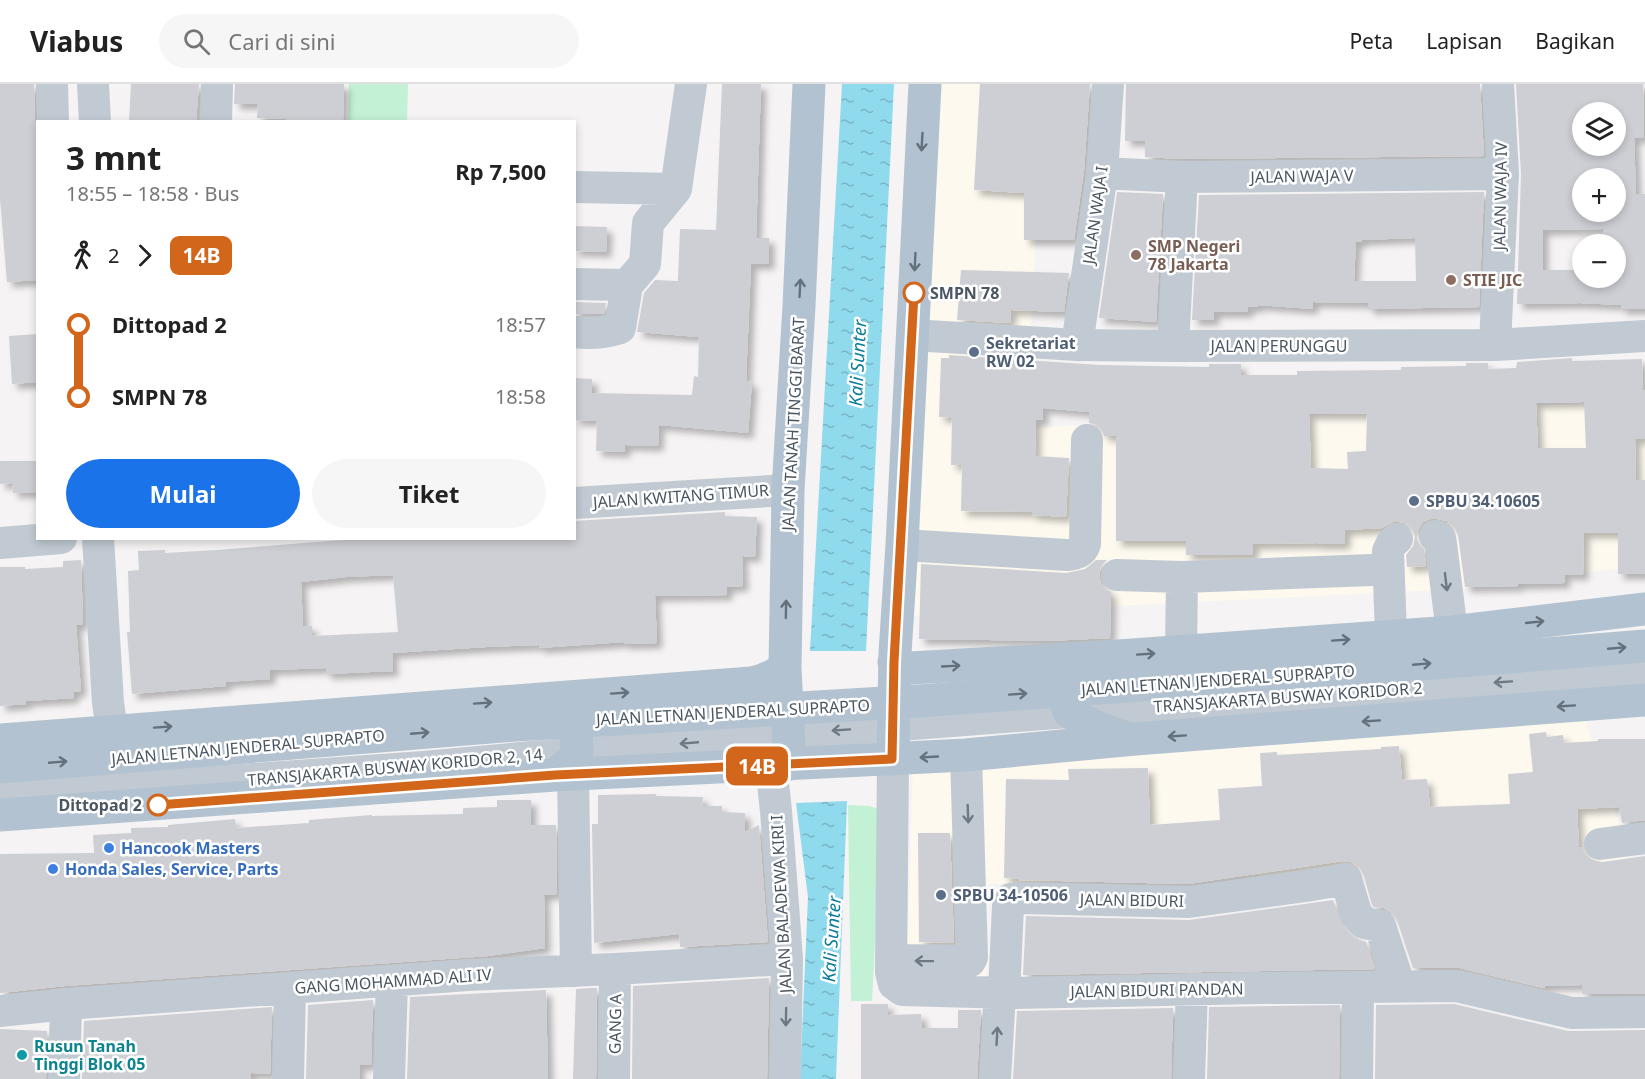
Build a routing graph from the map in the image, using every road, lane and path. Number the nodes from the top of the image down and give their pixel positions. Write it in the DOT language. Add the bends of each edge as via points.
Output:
graph roads {
  1 [pos="52,84"];
  2 [pos="93,84"];
  3 [pos="217,84"];
  4 [pos="691,84"];
  5 [pos="809,84"];
  6 [pos="925,84"];
  7 [pos="1108,84"];
  8 [pos="1498,84"];
  9 [pos="53,120"];
  10 [pos="94,120"];
  11 [pos="216,120"];
  12 [pos="1102,173"];
  13 [pos="1503,174"];
  14 [pos="1182,177"];
  15 [pos="576,187"];
  16 [pos="676,189"];
  17 [pos="576,284"];
  18 [pos="627,285"];
  19 [pos="576,332"];
  20 [pos="912,335"];
  21 [pos="1645,336"];
  22 [pos="1077,345"];
  23 [pos="1495,345"];
  24 [pos="1173,346"];
  25 [pos="1087,440"];
  26 [pos="788,490"];
  27 [pos="576,503"];
  28 [pos="1435,536"];
  29 [pos="1397,539"];
  30 [pos="37,540"];
  31 [pos="98,540"];
  32 [pos="0,543"];
  33 [pos="902,545"];
  34 [pos="1372,570"];
  35 [pos="1117,575"];
  36 [pos="1182,577"];
  37 [pos="1645,609"];
  38 [pos="1452,632"];
  39 [pos="1391,636"];
  40 [pos="1645,646"];
  41 [pos="1181,651"];
  42 [pos="1104,657"];
  43 [pos="894,662"];
  44 [pos="785,668"];
  45 [pos="1645,672"];
  46 [pos="562,697"];
  47 [pos="1645,700"];
  48 [pos="1069,712"];
  49 [pos="893,726"];
  50 [pos="112,730"];
  51 [pos="0,740"];
  52 [pos="1135,740"];
  53 [pos="783,754"];
  54 [pos="966,755"];
  55 [pos="892,759"];
  56 [pos="0,767"];
  57 [pos="569,767"];
  58 [pos="0,797"];
  59 [pos="0,815"];
  60 [pos="1645,838"];
  61 [pos="1600,844"];
  62 [pos="787,959"];
  63 [pos="891,960"];
  64 [pos="615,969"];
  65 [pos="576,970"];
  66 [pos="392,981"];
  67 [pos="1358,987"];
  68 [pos="1400,987"];
  69 [pos="290,988"];
  70 [pos="1192,989"];
  71 [pos="1002,993"];
  72 [pos="66,1004"];
  73 [pos="0,1011"];
  74 [pos="1645,1012"];
  75 [pos="64,1079"];
  76 [pos="288,1079"];
  77 [pos="389,1079"];
  78 [pos="614,1079"];
  79 [pos="785,1079"];
  80 [pos="994,1079"];
  81 [pos="1189,1079"];
  82 [pos="1357,1079"];
  1 -- 9 [label="street"];
  2 -- 10 [label="street"];
  3 -- 11 [label="street"];
  4 -- 16 [label="street"];
  26 -- 5 [label="main road, JALAN TANAH TINGGI BARAT, one-way"];
  6 -- 20 [label="main road, one-way"];
  7 -- 12 [label="street, JALAN WAJA I"];
  8 -- 13 [label="street, JALAN WAJA IV"];
  12 -- 14 [label="street, JALAN WAJA V"];
  12 -- 22 [label="street, JALAN WAJA I"];
  13 -- 14 [label="street, JALAN WAJA V"];
  13 -- 23 [label="street, JALAN WAJA IV"];
  14 -- 24 [label="street"];
  15 -- 16 [label="street"];
  16 -- 18 [label="street" via="648,223 645,264"];
  17 -- 18 [label="street"];
  18 -- 19 [label="street" via="620,328"];
  20 -- 22 [label="street, JALAN PERUNGGU"];
  20 -- 33 [label="main road"];
  21 -- 23 [label="street, JALAN PERUNGGU"];
  22 -- 24 [label="street, JALAN PERUNGGU"];
  23 -- 24 [label="street, JALAN PERUNGGU"];
  25 -- 33 [label="street" via="1085,544 1077,554"];
  26 -- 27 [label="street, JALAN KWITANG TIMUR"];
  44 -- 26 [label="main road, JALAN TANAH TINGGI BARAT, one-way"];
  28 -- 38 [label="street, one-way" via="1442,544"];
  29 -- 39 [label="street" via="1388,551"];
  30 -- 32 [label="street"];
  31 -- 50 [label="street"];
  33 -- 43 [label="main road"];
  34 -- 36 [label="street"];
  35 -- 36 [label="street"];
  36 -- 41 [label="street"];
  38 -- 37 [label="main road, JALAN LETNAN JENDERAL SUPRAPTO, one-way"];
  38 -- 39 [label="main road, JALAN LETNAN JENDERAL SUPRAPTO"];
  41 -- 39 [label="main road, JALAN LETNAN JENDERAL SUPRAPTO, one-way"];
  56 -- 40 [label="main road, JALAN LETNAN JENDERAL SUPRAPTO, one-way, bridge" via="515,725 954,699"];
  42 -- 41 [label="main road, JALAN LETNAN JENDERAL SUPRAPTO, one-way"];
  43 -- 42 [label="main road, JALAN LETNAN JENDERAL SUPRAPTO, one-way" via="910,668"];
  42 -- 48 [label="main road" via="1084,664 1070,676 1063,691"];
  43 -- 49 [label="main road"];
  46 -- 44 [label="main road, JALAN LETNAN JENDERAL SUPRAPTO, one-way" via="751,683 763,681"];
  44 -- 53 [label="main road, JALAN TANAH TINGGI BARAT"];
  45 -- 48 [label="street, TRANSJAKARTA BUSWAY KORIDOR 2, one-way"];
  50 -- 46 [label="main road, JALAN LETNAN JENDERAL SUPRAPTO, one-way"];
  46 -- 57 [label="main road" via="576,715"];
  47 -- 52 [label="main road, one-way"];
  48 -- 49 [label="street, TRANSJAKARTA BUSWAY KORIDOR 2"];
  48 -- 52 [label="main road" via="1103,730"];
  49 -- 53 [label="street, TRANSJAKARTA BUSWAY KORIDOR 2, one-way"];
  49 -- 55 [label="main road"];
  50 -- 51 [label="main road, JALAN LETNAN JENDERAL SUPRAPTO"];
  52 -- 54 [label="main road"];
  53 -- 55 [label="main road"];
  53 -- 57 [label="main road, one-way"];
  53 -- 62 [label="street, JALAN BALADEWA KIRI I" via="776,811"];
  54 -- 55 [label="main road, one-way"];
  54 -- 63 [label="street, one-way" via="972,957 970,962"];
  55 -- 63 [label="street, JALAN BIDURI PANDAN"];
  57 -- 58 [label="street, TRANSJAKARTA BUSWAY KORIDOR 2, 14" via="423,767"];
  57 -- 59 [label="main road"];
  57 -- 65 [label="street"];
  60 -- 61 [label="street"];
  62 -- 64 [label="street, GANG MOHAMMAD ALI IV"];
  62 -- 79 [label="street, JALAN BALADEWA KIRI I, one-way"];
  63 -- 71 [label="street, JALAN BIDURI PANDAN" via="894,984 902,990"];
  64 -- 65 [label="street, GANG MOHAMMAD ALI IV"];
  64 -- 78 [label="street, GANG A"];
  65 -- 66 [label="street, GANG MOHAMMAD ALI IV"];
  66 -- 69 [label="street, GANG MOHAMMAD ALI IV"];
  66 -- 77 [label="street"];
  67 -- 68 [label="street, JALAN BIDURI PANDAN"];
  67 -- 70 [label="street, JALAN BIDURI PANDAN"];
  67 -- 82 [label="street"];
  68 -- 71 [label="street, JALAN BIDURI" via="1380,926 1364,923 1356,913 1346,879 1189,902 1011,899"];
  68 -- 74 [label="street, JALAN BIDURI PANDAN" via="1456,986 1572,1013"];
  69 -- 72 [label="street, GANG MOHAMMAD ALI IV"];
  69 -- 76 [label="street"];
  70 -- 71 [label="street, JALAN BIDURI PANDAN"];
  70 -- 81 [label="street"];
  80 -- 71 [label="street, one-way"];
  72 -- 73 [label="street, GANG MOHAMMAD ALI IV"];
  72 -- 75 [label="street"];
}
